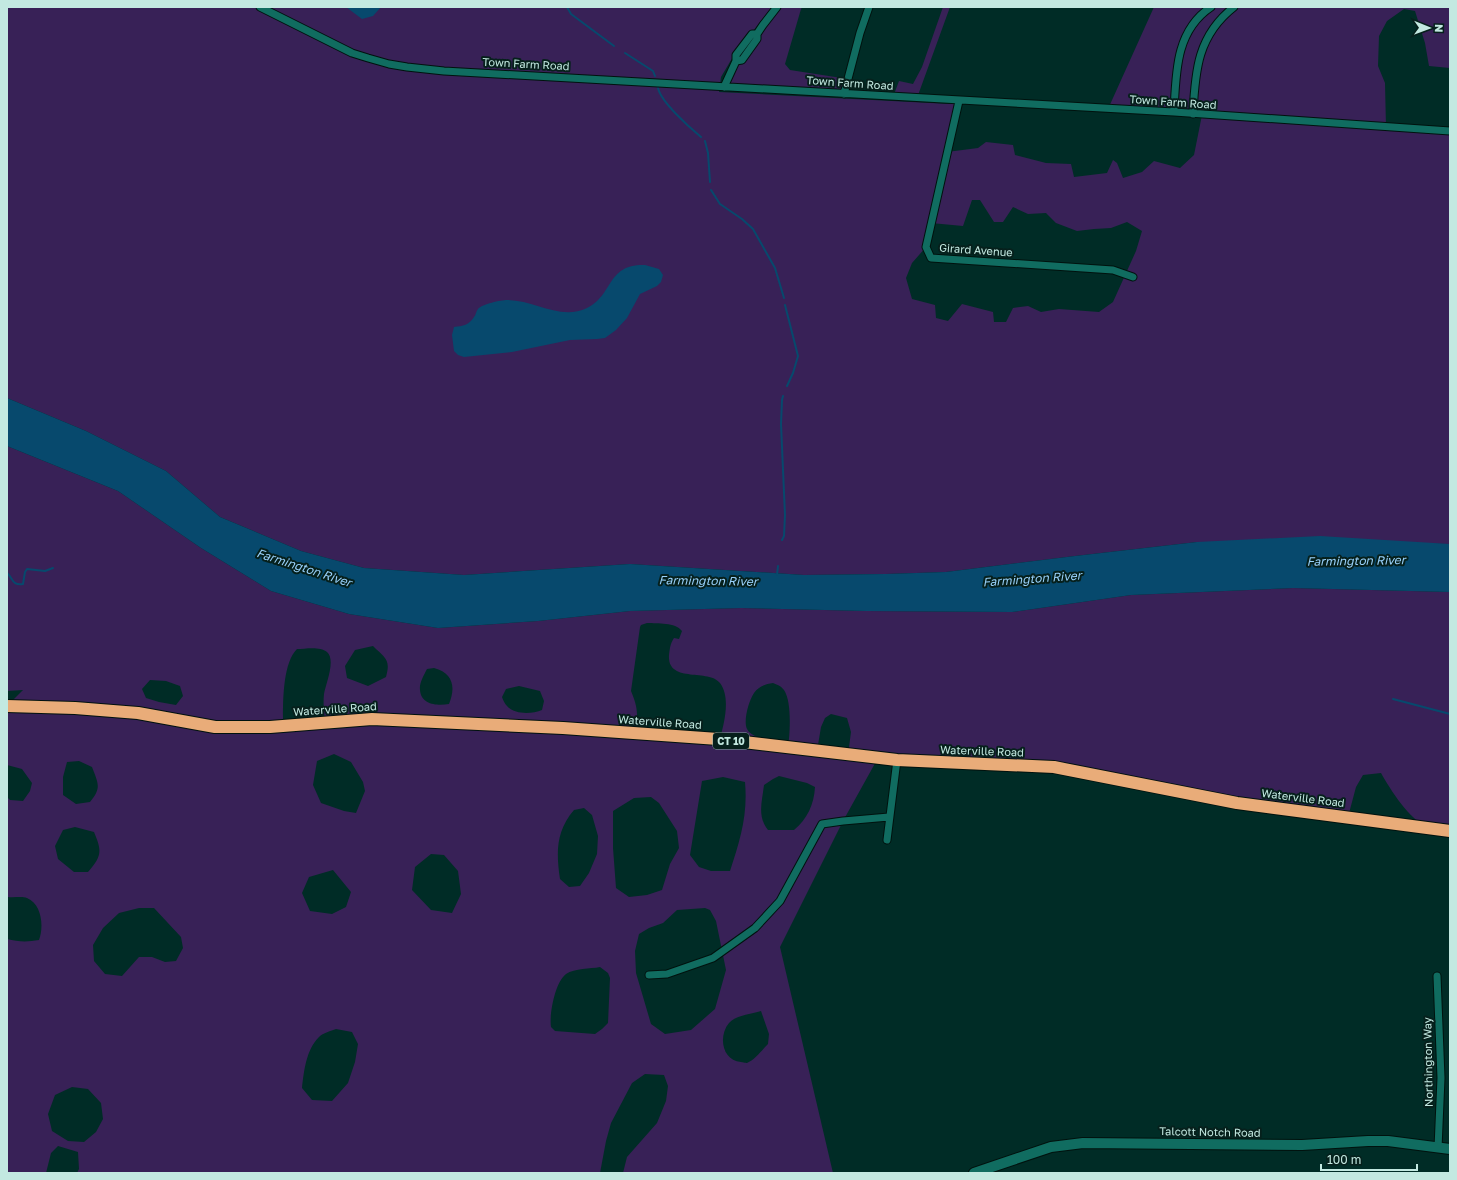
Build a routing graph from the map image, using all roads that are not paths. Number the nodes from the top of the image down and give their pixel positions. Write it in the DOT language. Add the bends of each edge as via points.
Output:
graph roads {
  1 [pos="260,7"];
  2 [pos="777,7"];
  3 [pos="869,7"];
  4 [pos="1211,7"];
  5 [pos="1234,7"];
  6 [pos="724,87"];
  7 [pos="844,94"];
  8 [pos="959,101"];
  9 [pos="1174,112"];
  10 [pos="1192,114"];
  11 [pos="1450,131"];
  12 [pos="1133,277"];
  13 [pos="7,706"];
  14 [pos="897,760"];
  15 [pos="889,818"];
  16 [pos="1450,831"];
  17 [pos="887,840"];
  18 [pos="649,975"];
  19 [pos="1437,976"];
  20 [pos="1438,1148"];
  21 [pos="1450,1148"];
  22 [pos="974,1173"];
  1 -- 6 [label="street, Town Farm Road" via="352,53 388,64 444,71"];
  2 -- 6 [label="street" via="757,34 752,34 736,55 736,61"];
  3 -- 7 [label="street"];
  4 -- 9 [label="street" via="1194,23 1182,45 1177,66"];
  5 -- 10 [label="street" via="1206,38 1198,59"];
  6 -- 7 [label="street, Town Farm Road"];
  7 -- 8 [label="street, Town Farm Road"];
  8 -- 9 [label="street, Town Farm Road"];
  8 -- 12 [label="street, Girard Avenue" via="926,247 932,258 1113,270"];
  9 -- 10 [label="street, Town Farm Road"];
  10 -- 11 [label="street, Town Farm Road"];
  13 -- 14 [label="highway, Waterville Road / CT 10" via="138,713 215,727 270,727 372,719 563,728 720,740"];
  14 -- 15 [label="street"];
  14 -- 16 [label="highway, Waterville Road / CT 10" via="1054,766 1237,803"];
  15 -- 17 [label="street"];
  15 -- 18 [label="street" via="822,824 780,901 755,928 713,958 667,974"];
  19 -- 20 [label="street, Northington Way" via="1441,1078"];
  20 -- 21 [label="street, Talcott Notch Road"];
  20 -- 22 [label="street, Talcott Notch Road" via="1388,1141 1302,1145 1083,1143 1051,1147"];
}
